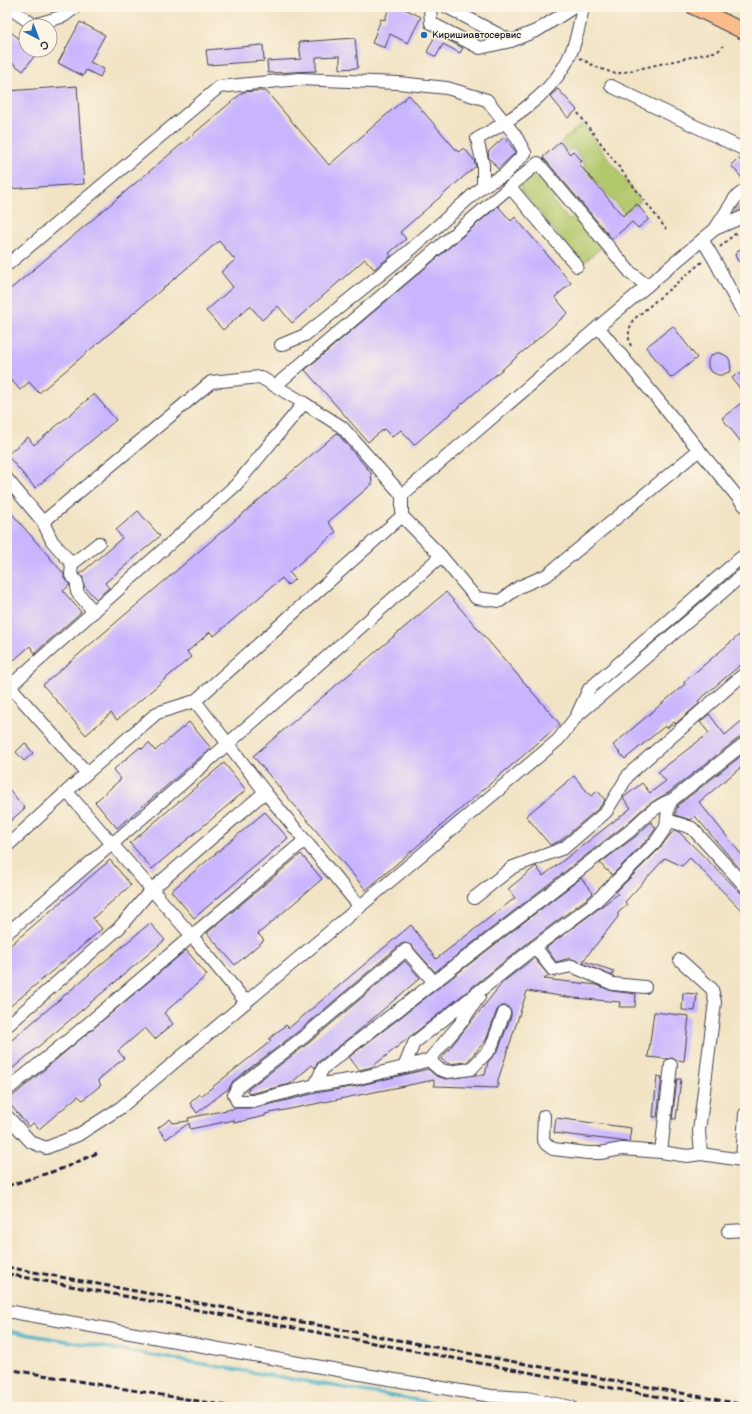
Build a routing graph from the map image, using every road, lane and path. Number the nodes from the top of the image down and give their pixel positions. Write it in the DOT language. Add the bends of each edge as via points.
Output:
graph roads {
  1 [pos="8,7"];
  2 [pos="76,7"];
  3 [pos="430,7"];
  4 [pos="447,7"];
  5 [pos="574,7"];
  6 [pos="583,7"];
  7 [pos="694,7"];
  8 [pos="745,32"];
  9 [pos="511,41"];
  10 [pos="723,46"];
  11 [pos="571,52"];
  12 [pos="611,86"];
  13 [pos="578,113"];
  14 [pos="506,123"];
  15 [pos="745,150"];
  16 [pos="483,186"];
  17 [pos="510,186"];
  18 [pos="745,190"];
  19 [pos="745,216"];
  20 [pos="666,229"];
  21 [pos="715,229"];
  22 [pos="739,231"];
  23 [pos="702,240"];
  24 [pos="712,254"];
  25 [pos="7,265"];
  26 [pos="576,266"];
  27 [pos="647,286"];
  28 [pos="745,314"];
  29 [pos="598,327"];
  30 [pos="281,345"];
  31 [pos="631,346"];
  32 [pos="275,386"];
  33 [pos="304,403"];
  34 [pos="699,450"];
  35 [pos="7,479"];
  36 [pos="402,495"];
  37 [pos="745,506"];
  38 [pos="402,516"];
  39 [pos="43,522"];
  40 [pos="100,543"];
  41 [pos="745,555"];
  42 [pos="441,556"];
  43 [pos="72,564"];
  44 [pos="745,573"];
  45 [pos="94,612"];
  46 [pos="745,673"];
  47 [pos="8,684"];
  48 [pos="196,701"];
  49 [pos="576,717"];
  50 [pos="745,743"];
  51 [pos="228,744"];
  52 [pos="87,773"];
  53 [pos="67,792"];
  54 [pos="265,792"];
  55 [pos="672,800"];
  56 [pos="667,820"];
  57 [pos="305,840"];
  58 [pos="113,844"];
  59 [pos="7,846"];
  60 [pos="745,886"];
  61 [pos="151,890"];
  62 [pos="474,898"];
  63 [pos="360,907"];
  64 [pos="7,933"];
  65 [pos="192,936"];
  66 [pos="535,947"];
  67 [pos="680,960"];
  68 [pos="434,982"];
  69 [pos="487,985"];
  70 [pos="645,987"];
  71 [pos="246,1002"];
  72 [pos="504,1013"];
  73 [pos="7,1026"];
  74 [pos="429,1060"];
  75 [pos="671,1065"];
  76 [pos="404,1067"];
  77 [pos="315,1085"];
  78 [pos="7,1090"];
  79 [pos="745,1114"];
  80 [pos="7,1116"];
  81 [pos="544,1116"];
  82 [pos="661,1152"];
  83 [pos="701,1154"];
  84 [pos="743,1161"];
  85 [pos="745,1230"];
  86 [pos="728,1231"];
  87 [pos="7,1311"];
  88 [pos="571,1407"];
  1 -- 2 [label="lane" via="34,25 64,16"];
  3 -- 9 [label="lane" via="431,23 480,48"];
  4 -- 9 [label="lane"];
  5 -- 9 [label="lane" via="538,30"];
  6 -- 11 [label="lane" via="578,35"];
  7 -- 8 [label="main road"];
  10 -- 11 [label="path" via="718,52 616,74 596,67"];
  11 -- 14 [label="lane" via="549,87"];
  12 -- 15 [label="lane"];
  13 -- 20 [label="path"];
  14 -- 16 [label="lane" via="477,139 483,164"];
  14 -- 16 [label="lane" via="524,153 504,175"];
  14 -- 25 [label="lane" via="487,100 447,88 398,83 299,80 219,87"];
  16 -- 30 [label="lane" via="408,252 305,335"];
  17 -- 26 [label="lane"];
  17 -- 27 [label="lane" via="538,162 630,272"];
  17 -- 32 [label="lane"];
  18 -- 21 [label="lane" via="736,198"];
  19 -- 21 [label="lane"];
  21 -- 23 [label="lane"];
  22 -- 24 [label="path"];
  23 -- 24 [label="lane"];
  23 -- 27 [label="lane"];
  24 -- 28 [label="lane"];
  24 -- 31 [label="path" via="633,320 629,336"];
  27 -- 29 [label="lane"];
  29 -- 34 [label="lane"];
  29 -- 36 [label="lane"];
  32 -- 33 [label="lane"];
  32 -- 39 [label="lane" via="260,377 211,382"];
  33 -- 36 [label="lane" via="342,427"];
  33 -- 45 [label="lane" via="236,485"];
  34 -- 37 [label="lane"];
  34 -- 42 [label="lane" via="547,576 519,587 500,601 476,598"];
  35 -- 39 [label="lane"];
  36 -- 38 [label="lane"];
  38 -- 42 [label="lane"];
  38 -- 48 [label="lane"];
  39 -- 43 [label="lane" via="52,541"];
  40 -- 43 [label="lane"];
  41 -- 49 [label="lane" via="589,689"];
  42 -- 51 [label="lane"];
  43 -- 45 [label="lane" via="71,575 77,582 77,592"];
  44 -- 49 [label="lane"];
  45 -- 47 [label="lane"];
  46 -- 62 [label="lane" via="629,774 606,812 564,848 512,867"];
  47 -- 52 [label="lane"];
  48 -- 51 [label="lane"];
  48 -- 52 [label="lane" via="157,713"];
  49 -- 63 [label="lane" via="558,740"];
  50 -- 55 [label="lane"];
  51 -- 54 [label="lane"];
  51 -- 58 [label="lane"];
  52 -- 53 [label="lane"];
  53 -- 58 [label="lane"];
  53 -- 59 [label="lane"];
  54 -- 57 [label="lane"];
  54 -- 61 [label="lane"];
  55 -- 56 [label="lane"];
  55 -- 68 [label="lane" via="661,804 630,831"];
  56 -- 60 [label="lane" via="692,828"];
  56 -- 66 [label="lane" via="666,827 655,844 594,903"];
  57 -- 63 [label="lane"];
  57 -- 65 [label="lane"];
  58 -- 61 [label="lane"];
  58 -- 64 [label="lane"];
  61 -- 65 [label="lane"];
  61 -- 73 [label="lane" via="119,928"];
  63 -- 71 [label="lane"];
  65 -- 71 [label="lane"];
  65 -- 78 [label="lane"];
  66 -- 69 [label="lane"];
  66 -- 70 [label="lane" via="553,970 572,966 613,984"];
  67 -- 83 [label="lane" via="712,989 715,1002 699,1131"];
  68 -- 77 [label="lane" via="322,1068"];
  68 -- 77 [label="lane" via="406,950 305,1036 238,1087 234,1094 237,1101 253,1101"];
  69 -- 74 [label="lane" via="460,1024"];
  69 -- 76 [label="lane" via="414,1043"];
  71 -- 80 [label="lane" via="120,1108 78,1135 46,1148 31,1142"];
  72 -- 74 [label="lane" via="491,1048 471,1069 448,1072 439,1069"];
  74 -- 76 [label="lane"];
  75 -- 82 [label="lane"];
  76 -- 77 [label="lane" via="355,1079"];
  79 -- 84 [label="lane"];
  81 -- 82 [label="lane" via="543,1139 553,1149 594,1153 622,1149"];
  82 -- 83 [label="lane" via="687,1156"];
  83 -- 84 [label="lane"];
  85 -- 86 [label="lane"];
  87 -- 88 [label="lane" via="377,1377 491,1396 526,1398"];
}
